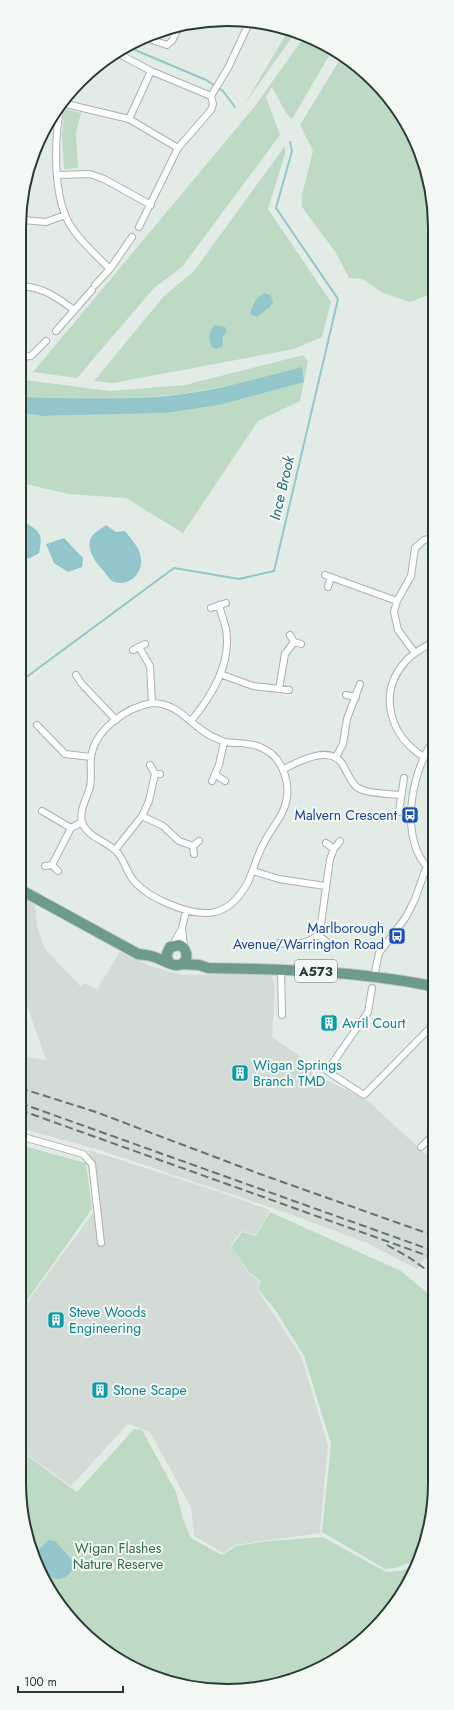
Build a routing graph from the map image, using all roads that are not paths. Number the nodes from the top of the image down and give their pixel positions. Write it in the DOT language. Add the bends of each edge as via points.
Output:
graph roads {
  1 [pos="247,27"];
  2 [pos="176,33"];
  3 [pos="152,40"];
  4 [pos="122,56"];
  5 [pos="151,71"];
  6 [pos="212,95"];
  7 [pos="68,105"];
  8 [pos="59,117"];
  9 [pos="129,119"];
  10 [pos="178,148"];
  11 [pos="58,175"];
  12 [pos="151,205"];
  13 [pos="65,215"];
  14 [pos="26,220"];
  15 [pos="139,227"];
  16 [pos="132,237"];
  17 [pos="110,269"];
  18 [pos="26,287"];
  19 [pos="74,310"];
  20 [pos="56,331"];
  21 [pos="46,341"];
  22 [pos="26,356"];
  23 [pos="428,539"];
  24 [pos="328,587"];
  25 [pos="397,601"];
  26 [pos="226,603"];
  27 [pos="219,605"];
  28 [pos="211,608"];
  29 [pos="290,635"];
  30 [pos="428,645"];
  31 [pos="139,647"];
  32 [pos="415,653"];
  33 [pos="220,674"];
  34 [pos="76,675"];
  35 [pos="360,684"];
  36 [pos="279,689"];
  37 [pos="289,690"];
  38 [pos="346,695"];
  39 [pos="356,697"];
  40 [pos="152,703"];
  41 [pos="116,720"];
  42 [pos="191,721"];
  43 [pos="37,725"];
  44 [pos="44,732"];
  45 [pos="38,737"];
  46 [pos="224,742"];
  47 [pos="428,750"];
  48 [pos="91,757"];
  49 [pos="336,757"];
  50 [pos="424,757"];
  51 [pos="150,765"];
  52 [pos="284,769"];
  53 [pos="216,775"];
  54 [pos="404,778"];
  55 [pos="225,781"];
  56 [pos="212,782"];
  57 [pos="402,795"];
  58 [pos="42,811"];
  59 [pos="400,812"];
  60 [pos="142,816"];
  61 [pos="82,822"];
  62 [pos="71,828"];
  63 [pos="199,840"];
  64 [pos="340,841"];
  65 [pos="326,843"];
  66 [pos="193,846"];
  67 [pos="334,849"];
  68 [pos="115,850"];
  69 [pos="194,854"];
  70 [pos="52,865"];
  71 [pos="45,866"];
  72 [pos="427,867"];
  73 [pos="58,871"];
  74 [pos="253,871"];
  75 [pos="325,886"];
  76 [pos="26,893"];
  77 [pos="186,911"];
  78 [pos="182,928"];
  79 [pos="318,935"];
  80 [pos="327,942"];
  81 [pos="280,943"];
  82 [pos="170,947"];
  83 [pos="185,950"];
  84 [pos="153,956"];
  85 [pos="169,962"];
  86 [pos="183,964"];
  87 [pos="199,965"];
  88 [pos="281,968"];
  89 [pos="374,977"];
  90 [pos="428,985"];
  91 [pos="369,993"];
  92 [pos="282,1015"];
  93 [pos="428,1030"];
  94 [pos="26,1138"];
  95 [pos="428,1140"];
  96 [pos="421,1147"];
  97 [pos="101,1243"];
  1 -- 6 [label="street"];
  2 -- 3 [label="street" via="167,45"];
  4 -- 5 [label="street"];
  5 -- 6 [label="street"];
  5 -- 9 [label="street"];
  6 -- 10 [label="street" via="211,110"];
  7 -- 9 [label="street"];
  8 -- 11 [label="street"];
  9 -- 10 [label="street"];
  10 -- 12 [label="street"];
  11 -- 12 [label="street" via="90,174"];
  11 -- 13 [label="street"];
  12 -- 15 [label="street"];
  13 -- 14 [label="street" via="46,222"];
  13 -- 17 [label="street" via="80,239"];
  16 -- 17 [label="street"];
  17 -- 19 [label="street"];
  18 -- 19 [label="street" via="45,290"];
  19 -- 20 [label="street"];
  21 -- 22 [label="street" via="30,356"];
  23 -- 25 [label="street" via="414,548 411,576"];
  24 -- 25 [label="street" via="328,576"];
  25 -- 32 [label="street" via="394,612 396,624 401,636"];
  26 -- 27 [label="street"];
  27 -- 28 [label="street"];
  27 -- 33 [label="street" via="226,628 227,648"];
  29 -- 36 [label="street" via="297,643 285,654"];
  30 -- 32 [label="street"];
  31 -- 40 [label="street" via="150,666"];
  32 -- 50 [label="street" via="401,666 394,680 390,703 392,718 400,737"];
  33 -- 36 [label="street" via="253,686"];
  33 -- 42 [label="street" via="207,700"];
  34 -- 41 [label="street" via="79,685"];
  35 -- 39 [label="street"];
  36 -- 37 [label="street"];
  38 -- 39 [label="street"];
  39 -- 49 [label="street" via="347,719 343,744"];
  40 -- 41 [label="street" via="133,708"];
  40 -- 42 [label="street" via="168,705"];
  41 -- 48 [label="street" via="98,740"];
  42 -- 46 [label="street" via="207,734"];
  43 -- 44 [label="street"];
  44 -- 45 [label="street"];
  44 -- 48 [label="street" via="65,754"];
  46 -- 52 [label="street" via="260,747 269,752"];
  46 -- 53 [label="street"];
  47 -- 50 [label="street"];
  48 -- 61 [label="street" via="90,788 82,808"];
  49 -- 52 [label="street" via="312,756"];
  49 -- 57 [label="street" via="357,787"];
  50 -- 72 [label="street" via="414,785 412,823 417,848"];
  51 -- 60 [label="street" via="157,774"];
  52 -- 74 [label="street" via="288,789 285,806 268,834"];
  53 -- 55 [label="street"];
  53 -- 56 [label="street"];
  54 -- 57 [label="street"];
  57 -- 59 [label="street"];
  58 -- 62 [label="street"];
  60 -- 66 [label="street" via="163,826 179,841"];
  60 -- 68 [label="street"];
  61 -- 62 [label="street"];
  61 -- 68 [label="street" via="93,835"];
  62 -- 70 [label="street"];
  63 -- 66 [label="street"];
  64 -- 67 [label="street"];
  65 -- 67 [label="street"];
  66 -- 69 [label="street"];
  67 -- 75 [label="street"];
  68 -- 77 [label="street" via="139,887 155,898"];
  70 -- 71 [label="street"];
  70 -- 73 [label="street"];
  72 -- 89 [label="street" via="406,917 379,953"];
  74 -- 75 [label="street" via="279,879"];
  74 -- 77 [label="street" via="242,892 226,907 208,914"];
  75 -- 79 [label="street"];
  76 -- 84 [label="main road, A573" via="138,954"];
  77 -- 78 [label="street"];
  78 -- 82 [label="street"];
  78 -- 83 [label="street"];
  79 -- 80 [label="street"];
  79 -- 81 [label="street" via="290,948"];
  82 -- 83 [label="main road" via="179,945"];
  82 -- 84 [label="main road"];
  82 -- 85 [label="main road" via="166,956"];
  83 -- 86 [label="main road" via="186,959"];
  83 -- 87 [label="main road"];
  84 -- 85 [label="main road, A573"];
  85 -- 86 [label="main road, A573" via="174,965"];
  86 -- 87 [label="main road, A573"];
  87 -- 88 [label="main road, A573" via="208,968"];
  88 -- 89 [label="main road, A573"];
  88 -- 92 [label="street"];
  89 -- 90 [label="main road, A573"];
  91 -- 93 [label="street" via="368,1012 326,1071 364,1095"];
  94 -- 97 [label="street" via="89,1158 92,1164"];
  95 -- 96 [label="street"];
}
